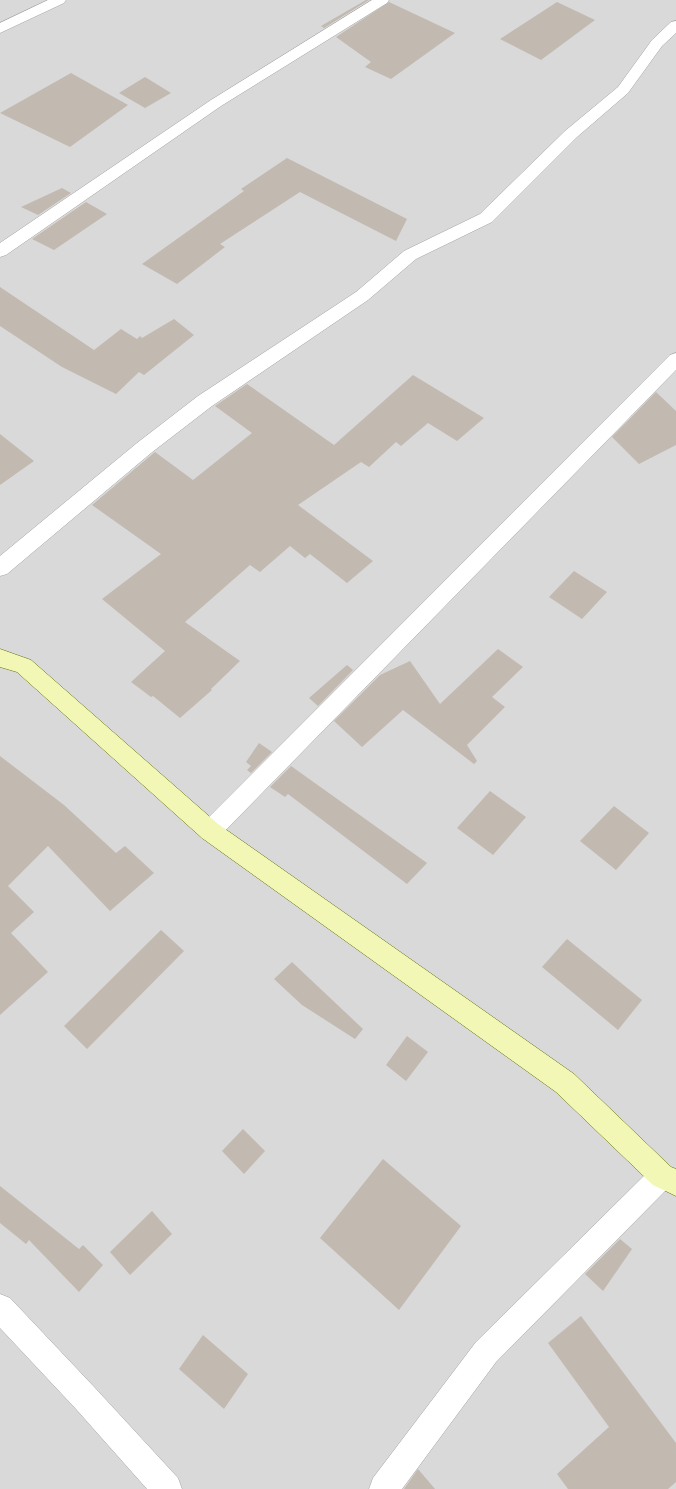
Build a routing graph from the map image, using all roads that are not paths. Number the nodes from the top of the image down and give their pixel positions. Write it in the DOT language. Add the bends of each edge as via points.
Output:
graph roads {
  1 [pos="59,0"];
  2 [pos="382,0"];
  3 [pos="676,25"];
  4 [pos="0,29"];
  5 [pos="0,251"];
  6 [pos="676,359"];
  7 [pos="0,568"];
  8 [pos="0,658"];
  9 [pos="210,831"];
  10 [pos="669,1179"];
  11 [pos="0,1308"];
  12 [pos="167,1489"];
  13 [pos="384,1489"];
  1 -- 4 [label="street"];
  2 -- 5 [label="street" via="216,103"];
  3 -- 7 [label="street" via="656,43 623,90 571,134 486,218 410,255 362,296 205,401 144,448"];
  6 -- 9 [label="street"];
  8 -- 9 [label="street" via="24,666"];
  9 -- 10 [label="street" via="565,1083"];
  10 -- 13 [label="street" via="486,1352"];
  11 -- 12 [label="street"];
}
